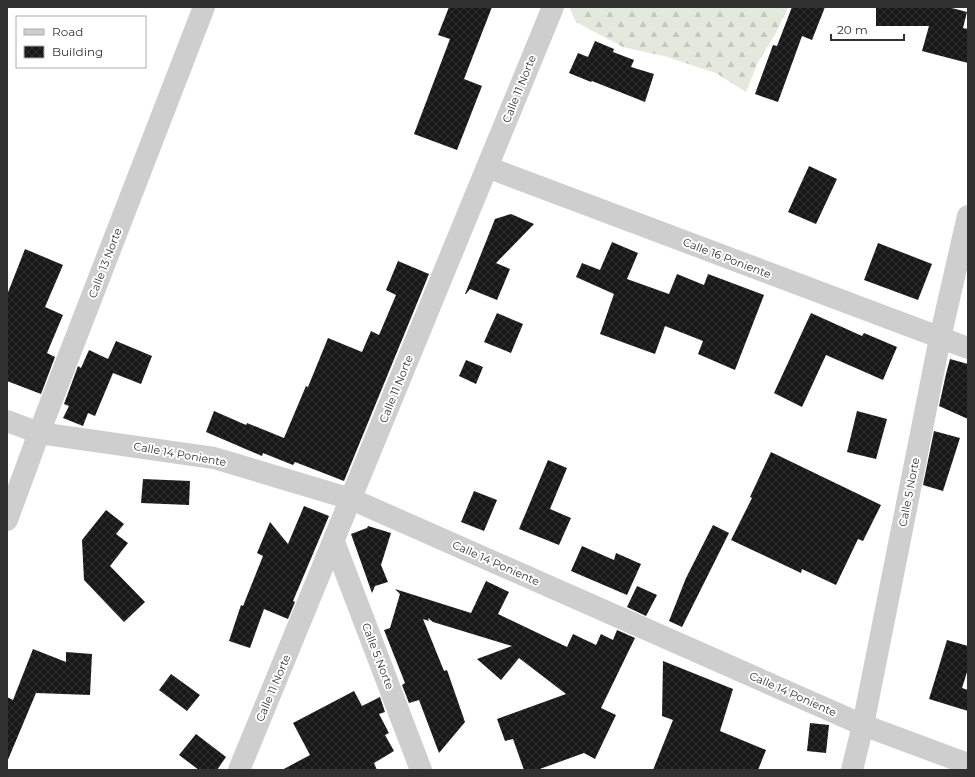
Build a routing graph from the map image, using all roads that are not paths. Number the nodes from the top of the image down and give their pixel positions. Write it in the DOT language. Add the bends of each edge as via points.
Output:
graph roads {
  1 [pos="204,7"];
  2 [pos="553,7"];
  3 [pos="487,167"];
  4 [pos="968,216"];
  5 [pos="940,338"];
  6 [pos="968,348"];
  7 [pos="7,421"];
  8 [pos="39,433"];
  9 [pos="351,499"];
  10 [pos="7,520"];
  11 [pos="334,542"];
  12 [pos="863,725"];
  13 [pos="968,764"];
  14 [pos="239,770"];
  15 [pos="421,770"];
  16 [pos="852,770"];
  1 -- 8 [label="street, Calle 13 Norte"];
  2 -- 3 [label="street, Calle 11 Norte"];
  3 -- 5 [label="street, Calle 16 Poniente"];
  3 -- 9 [label="street, Calle 11 Norte"];
  4 -- 5 [label="street, Calle 5 Norte"];
  5 -- 6 [label="street, Calle 16 Poniente"];
  5 -- 12 [label="street, Calle 5 Norte"];
  7 -- 8 [label="street, Calle 14 Poniente"];
  8 -- 9 [label="street, Calle 14 Poniente" via="214,458"];
  8 -- 10 [label="street, Calle 13 Norte"];
  9 -- 11 [label="street, Calle 11 Norte"];
  9 -- 12 [label="street, Calle 14 Poniente"];
  11 -- 14 [label="street, Calle 11 Norte"];
  11 -- 15 [label="street, Calle 5 Norte"];
  12 -- 13 [label="street, Calle 14 Poniente"];
  12 -- 16 [label="street, Calle 5 Norte"];
}
